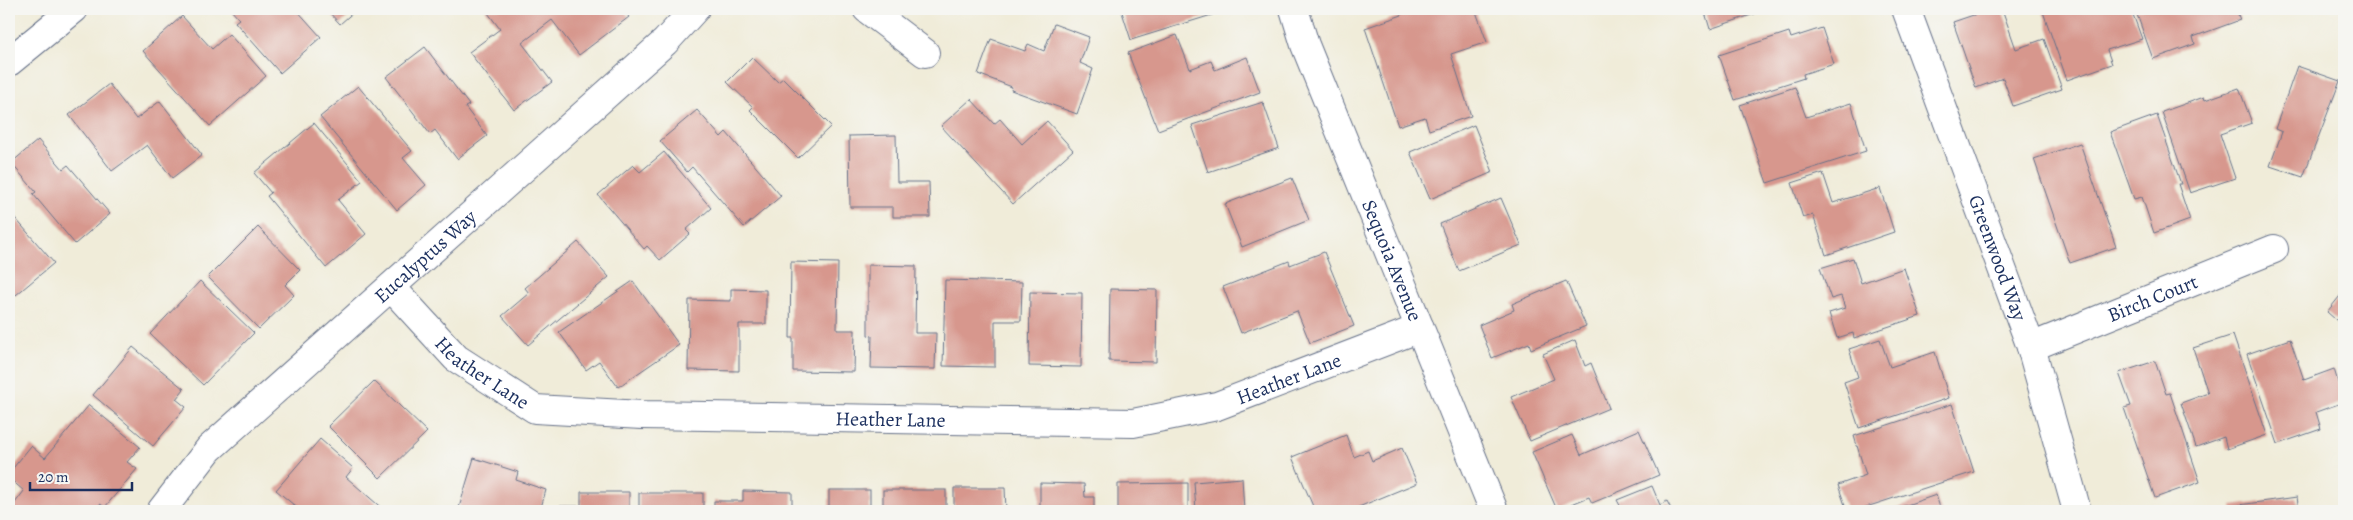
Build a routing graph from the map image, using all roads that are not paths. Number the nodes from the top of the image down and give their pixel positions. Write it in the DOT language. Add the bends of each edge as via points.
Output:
graph roads {
  1 [pos="74,9"];
  2 [pos="695,9"];
  3 [pos="867,9"];
  4 [pos="1294,9"];
  5 [pos="1906,9"];
  6 [pos="925,53"];
  7 [pos="9,62"];
  8 [pos="2274,248"];
  9 [pos="391,286"];
  10 [pos="1420,328"];
  11 [pos="2031,347"];
  12 [pos="161,511"];
  13 [pos="1494,511"];
  14 [pos="2077,511"];
  1 -- 7 [label="street"];
  2 -- 9 [label="street, Eucalyptus Way" via="665,42"];
  3 -- 6 [label="street"];
  4 -- 10 [label="street, Sequoia Avenue" via="1305,46"];
  5 -- 11 [label="street, Greenwood Way"];
  8 -- 11 [label="street, Birch Court"];
  9 -- 10 [label="street, Heather Lane" via="456,358 535,409 642,415 1133,423 1217,406"];
  9 -- 12 [label="street, Eucalyptus Way" via="209,449"];
  10 -- 13 [label="street, Sequoia Avenue"];
  11 -- 14 [label="street, Greenwood Way"];
}
